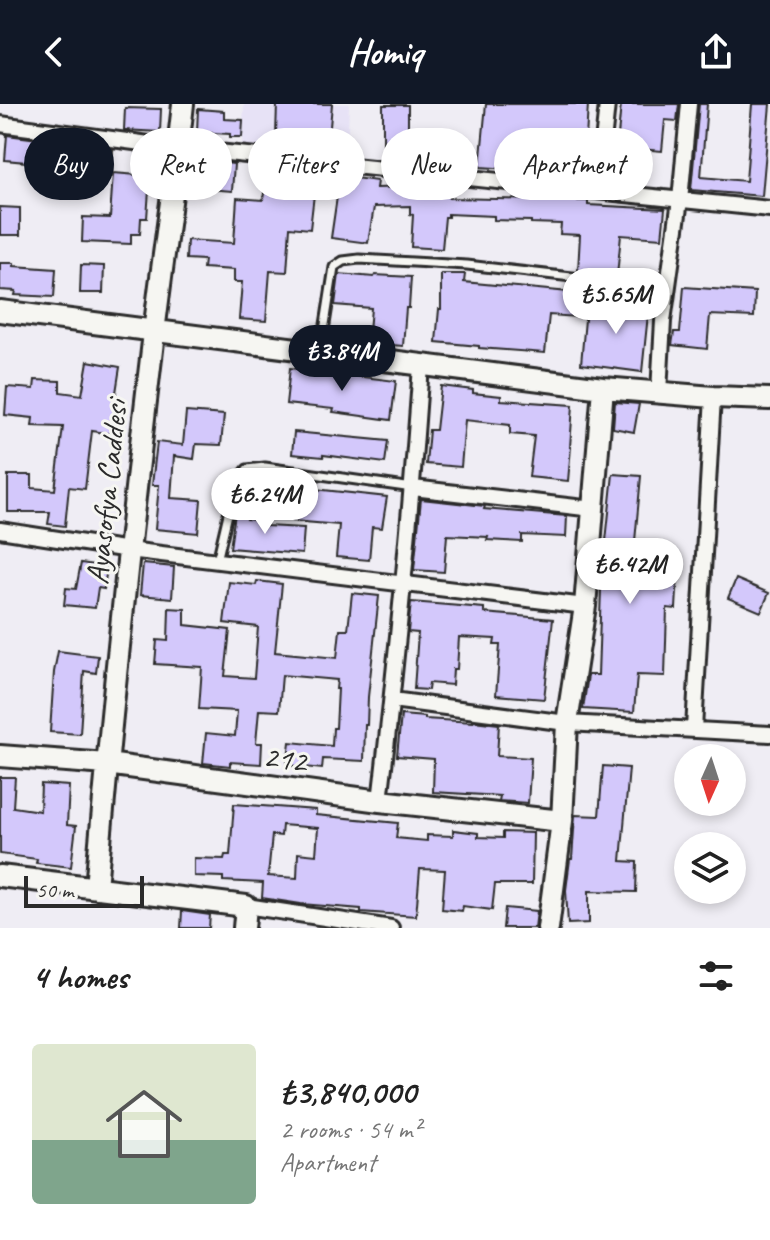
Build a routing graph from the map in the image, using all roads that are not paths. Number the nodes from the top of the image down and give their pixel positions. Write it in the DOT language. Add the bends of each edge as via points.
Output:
graph roads {
  1 [pos="183,104"];
  2 [pos="607,104"];
  3 [pos="689,104"];
  4 [pos="0,124"];
  5 [pos="181,128"];
  6 [pos="605,128"];
  7 [pos="130,141"];
  8 [pos="232,153"];
  9 [pos="494,180"];
  10 [pos="653,197"];
  11 [pos="172,200"];
  12 [pos="680,200"];
  13 [pos="770,209"];
  14 [pos="668,288"];
  15 [pos="0,311"];
  16 [pos="154,329"];
  17 [pos="320,352"];
  18 [pos="421,366"];
  19 [pos="603,388"];
  20 [pos="659,392"];
  21 [pos="713,397"];
  22 [pos="770,399"];
  23 [pos="413,488"];
  24 [pos="593,509"];
  25 [pos="0,530"];
  26 [pos="129,550"];
  27 [pos="217,561"];
  28 [pos="402,583"];
  29 [pos="585,606"];
  30 [pos="392,700"];
  31 [pos="567,723"];
  32 [pos="694,729"];
  33 [pos="770,734"];
  34 [pos="0,756"];
  35 [pos="107,764"];
  36 [pos="380,801"];
  37 [pos="562,821"];
  38 [pos="0,876"];
  39 [pos="96,888"];
  40 [pos="246,906"];
  41 [pos="244,928"];
  42 [pos="391,928"];
  43 [pos="548,928"];
  1 -- 5 [label="street, Ayasofya Caddesi"];
  2 -- 6 [label="street"];
  3 -- 12 [label="street"];
  4 -- 7 [label="street"];
  8 -- 9 [label="street"];
  10 -- 12 [label="street"];
  11 -- 16 [label="street, Ayasofya Caddesi"];
  12 -- 13 [label="street"];
  12 -- 14 [label="street"];
  14 -- 17 [label="lane" via="467,265 343,261 334,267"];
  14 -- 20 [label="street"];
  15 -- 16 [label="street"];
  16 -- 17 [label="street"];
  16 -- 26 [label="street, Ayasofya Caddesi"];
  17 -- 18 [label="street"];
  18 -- 19 [label="street"];
  18 -- 23 [label="street"];
  19 -- 20 [label="street"];
  19 -- 24 [label="street"];
  20 -- 21 [label="street"];
  21 -- 22 [label="street"];
  21 -- 32 [label="street"];
  23 -- 24 [label="street"];
  23 -- 27 [label="lane" via="265,467 247,469 235,484"];
  23 -- 28 [label="street"];
  24 -- 29 [label="street"];
  25 -- 26 [label="street"];
  26 -- 27 [label="street"];
  26 -- 35 [label="street, Ayasofya Caddesi"];
  27 -- 28 [label="street"];
  28 -- 29 [label="street"];
  28 -- 30 [label="street"];
  29 -- 31 [label="street"];
  30 -- 31 [label="street"];
  30 -- 36 [label="street"];
  31 -- 32 [label="street"];
  31 -- 37 [label="street"];
  32 -- 33 [label="street"];
  34 -- 35 [label="street, 212"];
  35 -- 36 [label="street, 212"];
  35 -- 39 [label="street, Ayasofya Caddesi"];
  36 -- 37 [label="street, 212"];
  37 -- 43 [label="street"];
  38 -- 39 [label="street"];
  39 -- 40 [label="street"];
  40 -- 41 [label="street"];
  40 -- 42 [label="street"];
}
